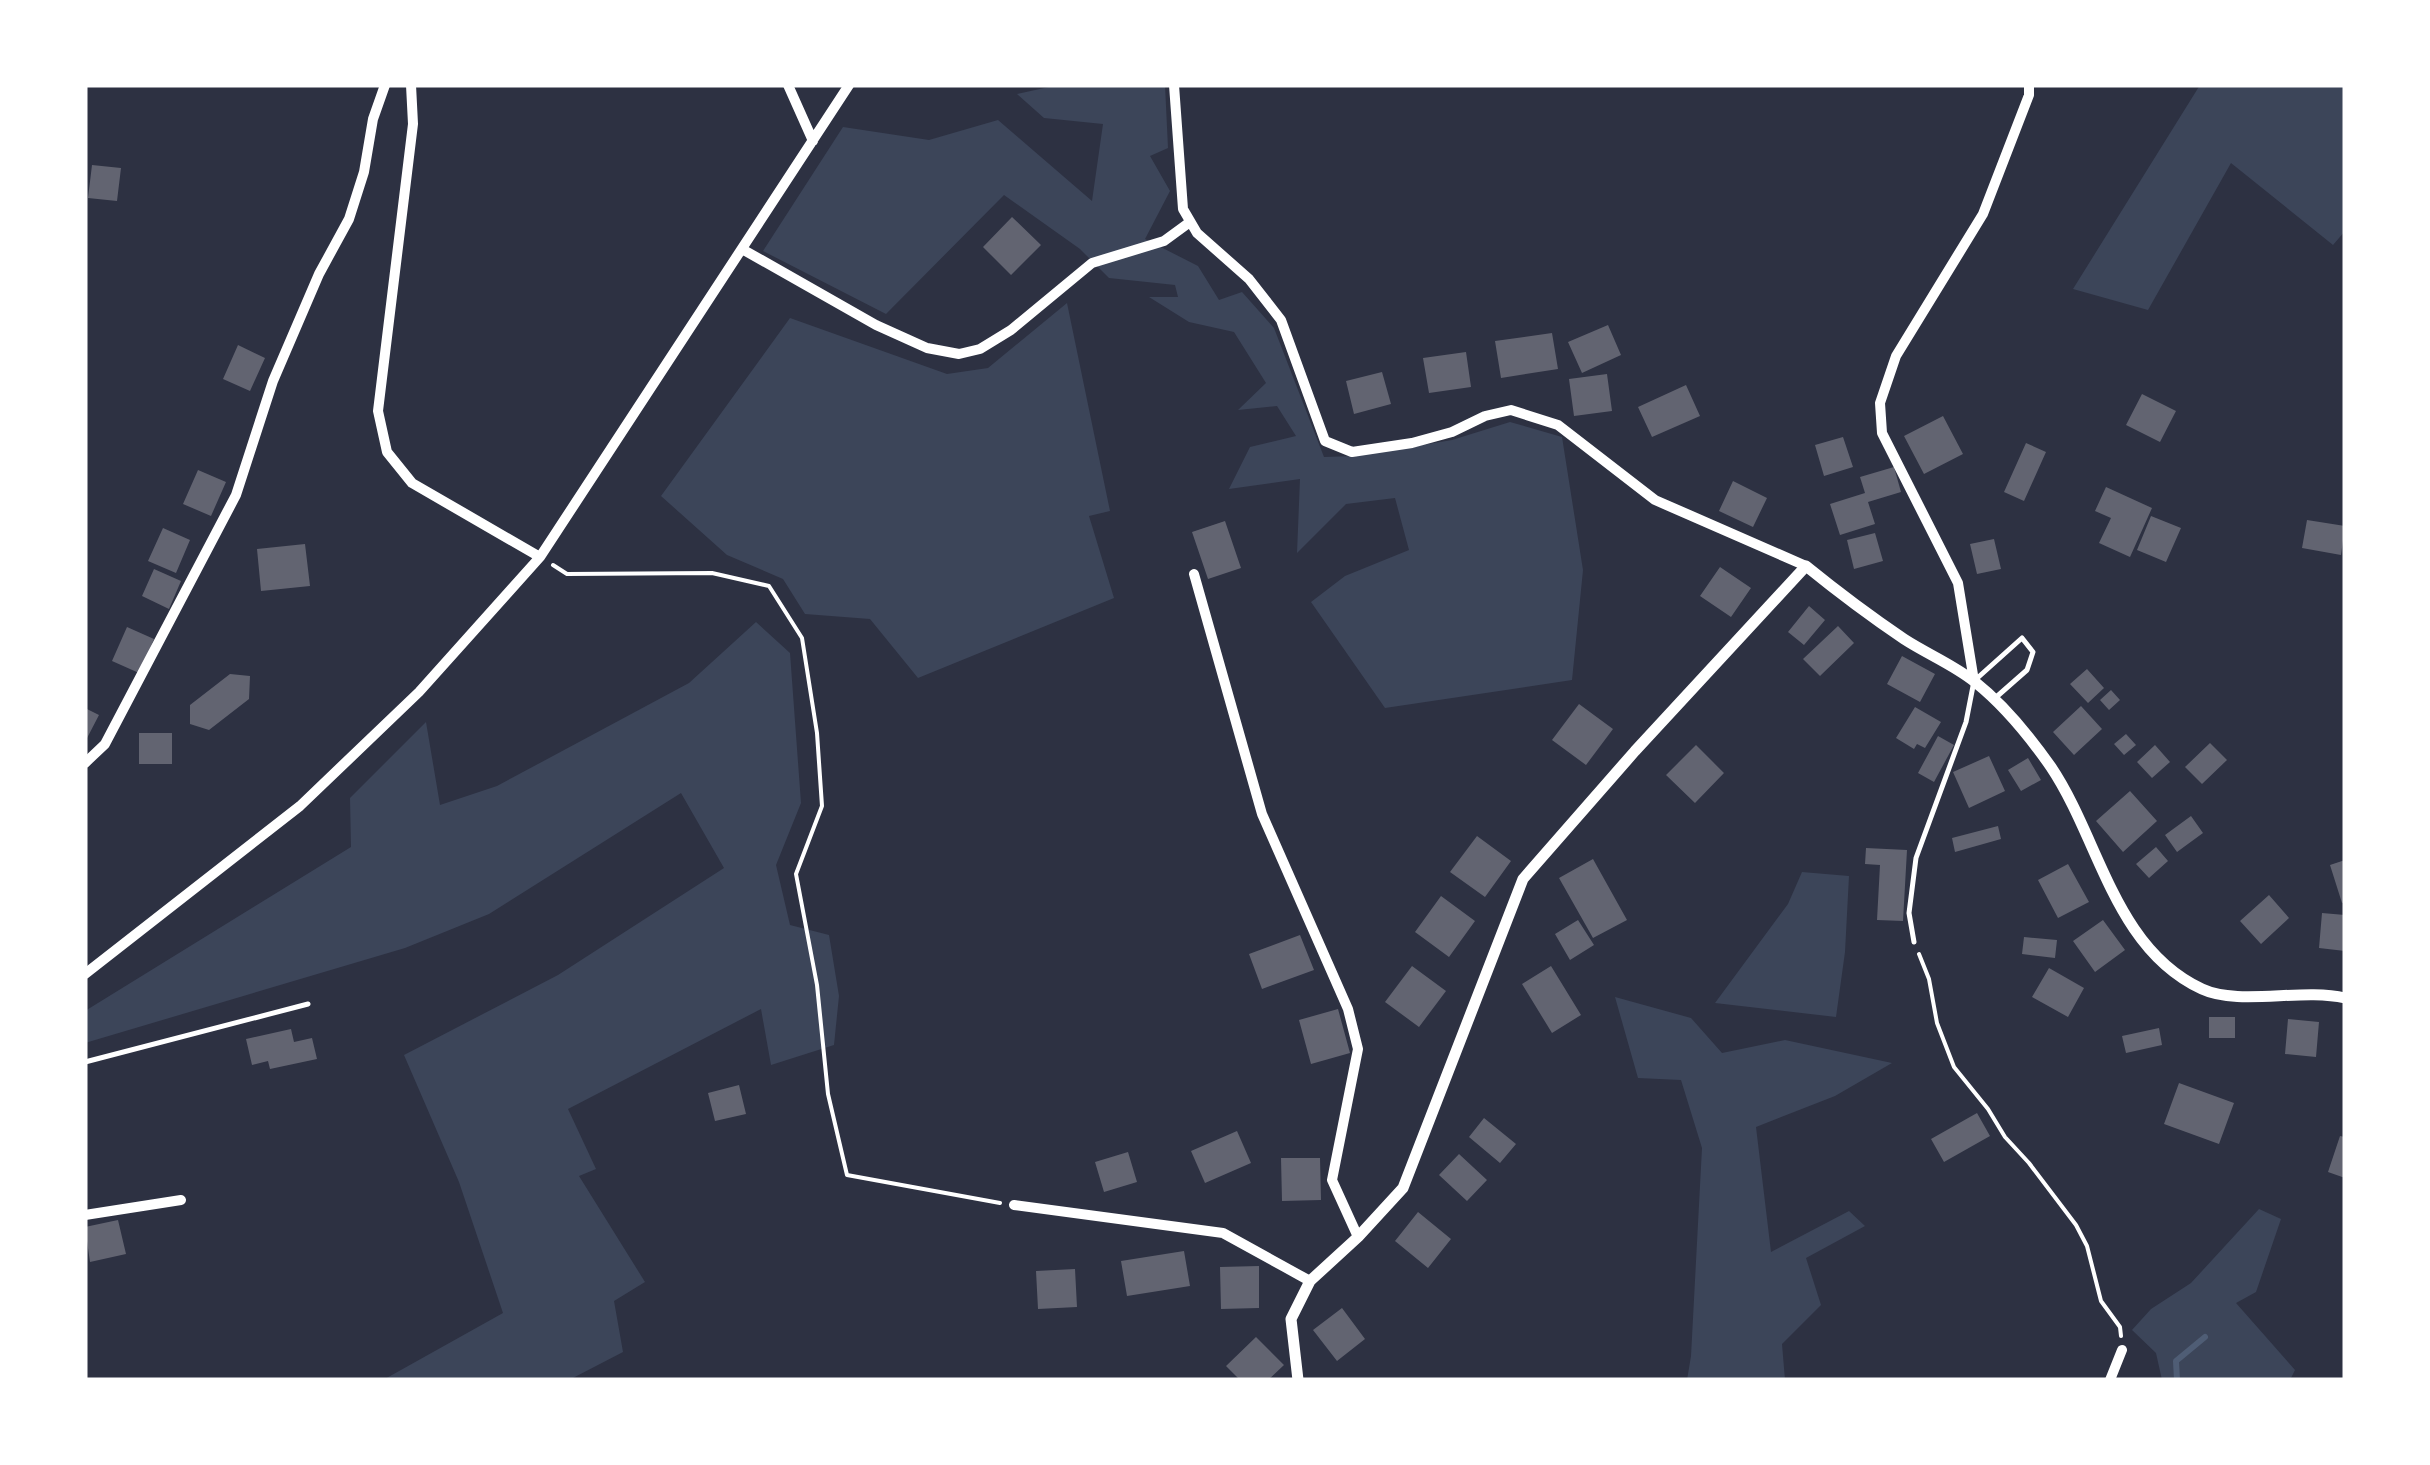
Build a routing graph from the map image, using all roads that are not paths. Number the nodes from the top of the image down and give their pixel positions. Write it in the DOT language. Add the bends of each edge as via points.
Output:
graph roads {
  1 [pos="386,85"];
  2 [pos="411,85"];
  3 [pos="788,85"];
  4 [pos="849,85"];
  5 [pos="1174,85"];
  6 [pos="2029,85"];
  7 [pos="813,141"];
  8 [pos="1190,222"];
  9 [pos="742,250"];
  10 [pos="540,557"];
  11 [pos="1806,566"];
  12 [pos="1194,574"];
  13 [pos="1974,681"];
  14 [pos="1994,699"];
  15 [pos="85,763"];
  16 [pos="1914,942"];
  17 [pos="85,974"];
  18 [pos="2345,998"];
  19 [pos="308,1004"];
  20 [pos="85,1062"];
  21 [pos="181,1200"];
  22 [pos="1014,1205"];
  23 [pos="85,1215"];
  24 [pos="1358,1237"];
  25 [pos="1310,1281"];
  26 [pos="2122,1350"];
  27 [pos="1298,1380"];
  28 [pos="2110,1380"];
  1 -- 15 [label="street" via="349,219 273,380 236,495 105,744"];
  2 -- 10 [label="street" via="413,124 378,411 388,452 412,483"];
  3 -- 7 [label="street"];
  4 -- 7 [label="street"];
  5 -- 8 [label="street" via="1183,209"];
  6 -- 13 [label="street" via="1983,214 1896,356 1880,403 1882,433 1958,583"];
  7 -- 9 [label="street"];
  8 -- 9 [label="street" via="1164,240 1092,262 1011,330 959,354 876,325"];
  8 -- 11 [label="street" via="1281,320 1326,441 1352,452 1412,443 1511,410 1558,425 1655,500"];
  9 -- 10 [label="street"];
  10 -- 17 [label="street" via="420,692 300,806"];
  11 -- 13 [label="street" via="1892,631"];
  11 -- 24 [label="street" via="1523,879 1403,1188"];
  12 -- 24 [label="street" via="1262,814 1348,1009 1358,1049 1332,1180"];
  13 -- 14 [label="street"];
  13 -- 14 [label="lane" via="2022,638 2030,646 2030,666"];
  13 -- 16 [label="lane" via="1966,722 1916,858 1909,914"];
  14 -- 18 [label="street" via="2052,769 2116,899 2138,936 2164,961 2222,996 2310,992"];
  19 -- 20 [label="lane"];
  21 -- 23 [label="street"];
  22 -- 25 [label="street" via="1223,1233"];
  24 -- 25 [label="street"];
  25 -- 27 [label="street" via="1292,1319"];
  26 -- 28 [label="street"];
}
